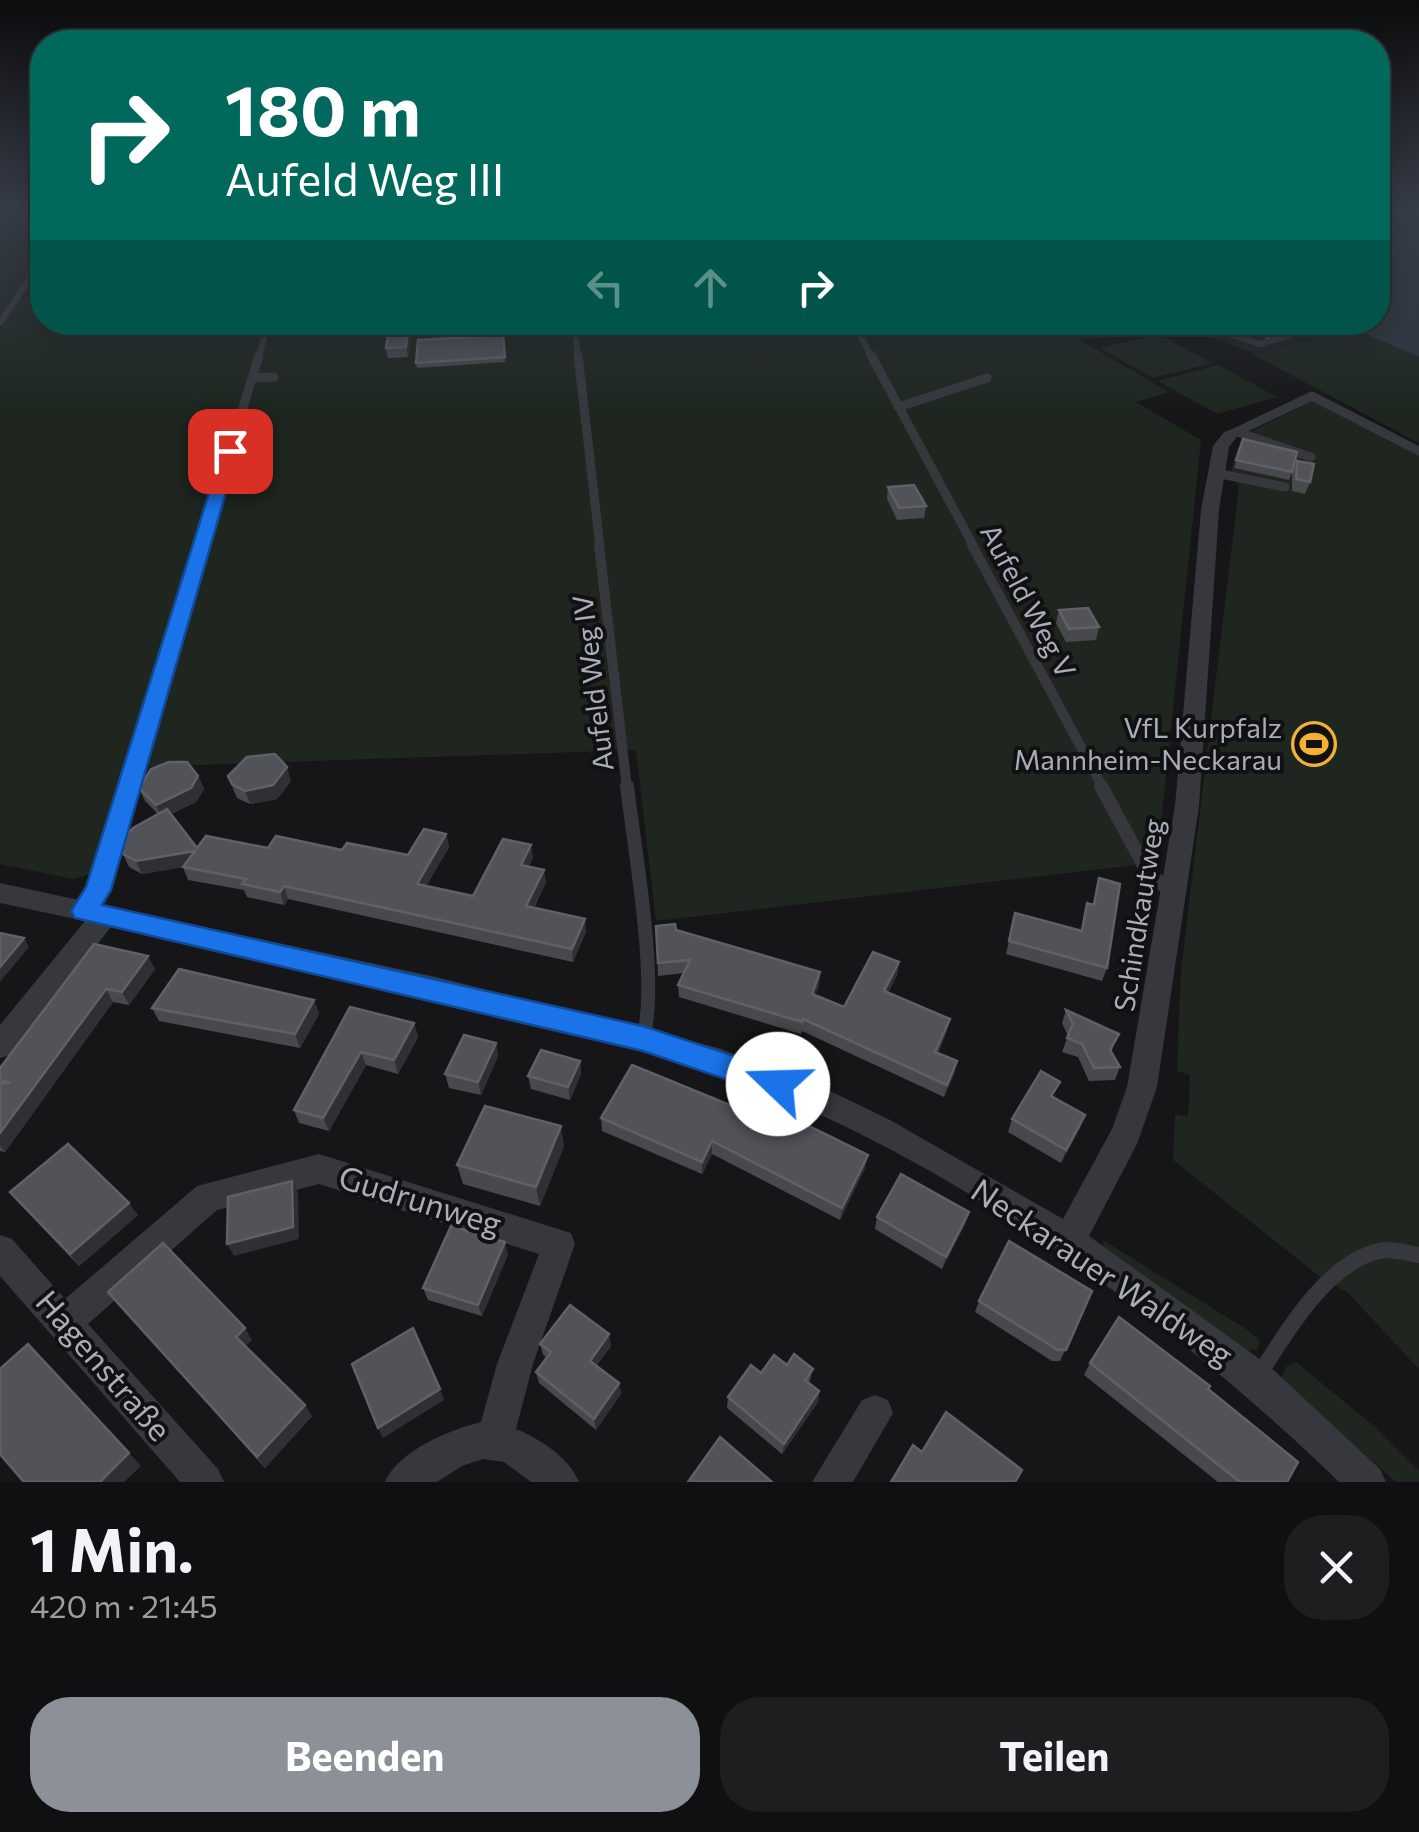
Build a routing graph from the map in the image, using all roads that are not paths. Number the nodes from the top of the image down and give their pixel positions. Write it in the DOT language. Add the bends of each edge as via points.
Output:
graph roads {
  1 [pos="30,278"];
  2 [pos="0,324"];
  3 [pos="265,335"];
  4 [pos="575,335"];
  5 [pos="860,335"];
  6 [pos="1232,335"];
  7 [pos="1291,335"];
  8 [pos="274,377"];
  9 [pos="252,378"];
  10 [pos="987,378"];
  11 [pos="898,407"];
  12 [pos="1234,433"];
  13 [pos="1419,450"];
  14 [pos="1311,457"];
  15 [pos="1216,473"];
  16 [pos="1285,487"];
  17 [pos="0,892"];
  18 [pos="1172,892"];
  19 [pos="95,913"];
  20 [pos="643,1038"];
  21 [pos="0,1046"];
  22 [pos="1068,1242"];
  23 [pos="0,1251"];
  24 [pos="1419,1255"];
  25 [pos="66,1322"];
  26 [pos="1256,1379"];
  27 [pos="875,1413"];
  28 [pos="495,1436"];
  29 [pos="205,1482"];
  30 [pos="404,1482"];
  31 [pos="560,1482"];
  32 [pos="831,1482"];
  33 [pos="1367,1482"];
  1 -- 2 [label="lane"];
  3 -- 9 [label="lane"];
  4 -- 20 [label="lane, Aufeld Weg IV" via="643,927"];
  5 -- 11 [label="lane, Aufeld Weg V"];
  6 -- 7 [label="lane" via="1260,344"];
  8 -- 9 [label="lane"];
  9 -- 19 [label="lane"];
  10 -- 11 [label="lane"];
  11 -- 18 [label="lane, Aufeld Weg V" via="1148,873"];
  12 -- 13 [label="lane" via="1312,396"];
  12 -- 14 [label="lane"];
  12 -- 15 [label="street, Schindkautweg" via="1222,446"];
  15 -- 16 [label="lane"];
  15 -- 18 [label="street, Schindkautweg" via="1188,806"];
  17 -- 19 [label="street, Neckarauer Waldweg"];
  18 -- 22 [label="street, Schindkautweg" via="1137,1106"];
  19 -- 20 [label="street, Neckarauer Waldweg"];
  19 -- 21 [label="street"];
  20 -- 22 [label="street, Neckarauer Waldweg" via="809,1097"];
  22 -- 26 [label="street, Neckarauer Waldweg"];
  23 -- 25 [label="street, Hagenstraße"];
  24 -- 26 [label="lane" via="1381,1250 1359,1259 1304,1312"];
  25 -- 28 [label="street, Gudrunweg" via="208,1197 319,1169 560,1244"];
  25 -- 29 [label="street, Hagenstraße"];
  26 -- 33 [label="street, Neckarauer Waldweg"];
  27 -- 32 [label="street"];
  28 -- 30 [label="street" via="458,1446"];
  28 -- 31 [label="street" via="527,1452"];
}
